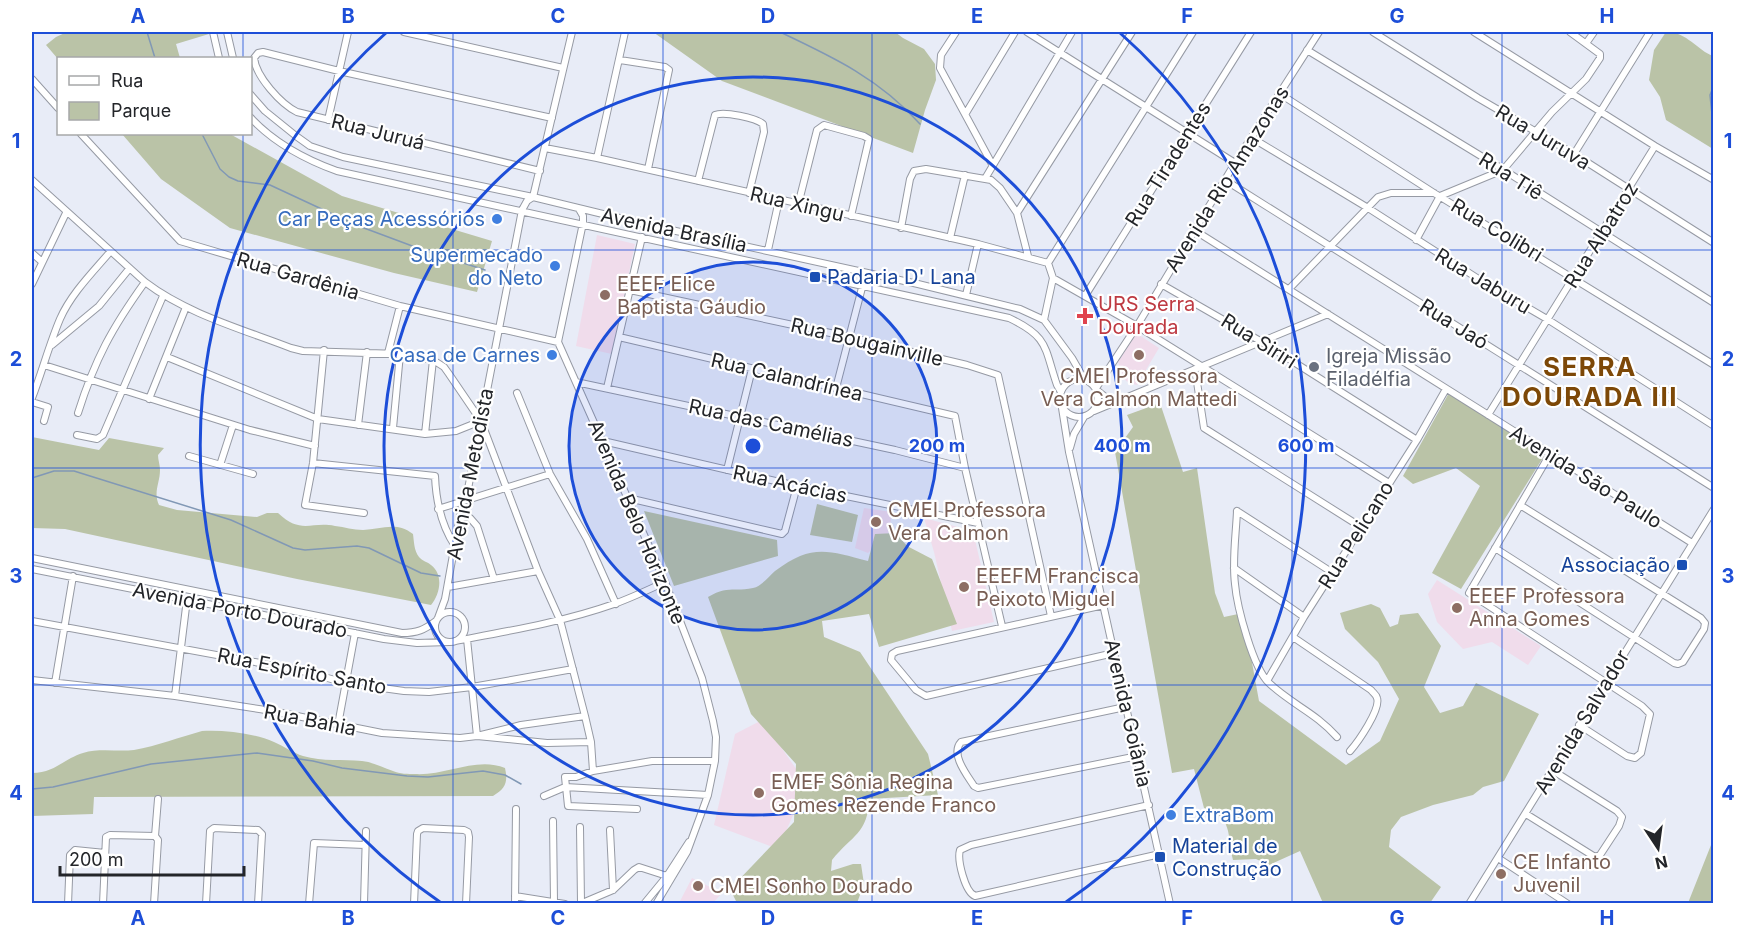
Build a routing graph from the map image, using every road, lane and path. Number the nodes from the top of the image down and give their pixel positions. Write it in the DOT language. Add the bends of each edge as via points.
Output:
graph roads {
  1 [pos="213,32"];
  2 [pos="227,32"];
  3 [pos="348,32"];
  4 [pos="404,32"];
  5 [pos="572,32"];
  6 [pos="625,32"];
  7 [pos="956,32"];
  8 [pos="1015,32"];
  9 [pos="1027,32"];
  10 [pos="1072,32"];
  11 [pos="1132,32"];
  12 [pos="1193,32"];
  13 [pos="1251,32"];
  14 [pos="1319,32"];
  15 [pos="1373,32"];
  16 [pos="1474,32"];
  17 [pos="1570,32"];
  18 [pos="1594,32"];
  19 [pos="1650,32"];
  20 [pos="1587,42"];
  21 [pos="1307,50"];
  22 [pos="1060,52"];
  23 [pos="219,57"];
  24 [pos="233,57"];
  25 [pos="620,60"];
  26 [pos="563,68"];
  27 [pos="339,71"];
  28 [pos="32,79"];
  29 [pos="1103,79"];
  30 [pos="1571,92"];
  31 [pos="1280,94"];
  32 [pos="252,96"];
  33 [pos="1145,106"];
  34 [pos="57,107"];
  35 [pos="1602,111"];
  36 [pos="966,114"];
  37 [pos="552,118"];
  38 [pos="252,119"];
  39 [pos="328,120"];
  40 [pos="1534,131"];
  41 [pos="1187,132"];
  42 [pos="82,135"];
  43 [pos="1252,138"];
  44 [pos="1655,146"];
  45 [pos="545,148"];
  46 [pos="1574,153"];
  47 [pos="597,158"];
  48 [pos="1235,163"];
  49 [pos="992,164"];
  50 [pos="648,169"];
  51 [pos="1503,170"];
  52 [pos="540,171"];
  53 [pos="965,175"];
  54 [pos="986,177"];
  55 [pos="32,180"];
  56 [pos="1225,180"];
  57 [pos="1713,180"];
  58 [pos="698,181"];
  59 [pos="1629,190"];
  60 [pos="749,193"];
  61 [pos="1437,194"];
  62 [pos="533,197"];
  63 [pos="779,200"];
  64 [pos="798,205"];
  65 [pos="1368,208"];
  66 [pos="579,209"];
  67 [pos="522,210"];
  68 [pos="66,213"];
  69 [pos="1017,213"];
  70 [pos="851,216"];
  71 [pos="583,223"];
  72 [pos="901,228"];
  73 [pos="1194,230"];
  74 [pos="1602,233"];
  75 [pos="642,237"];
  76 [pos="703,237"];
  77 [pos="950,238"];
  78 [pos="1416,240"];
  79 [pos="722,241"];
  80 [pos="1713,243"];
  81 [pos="978,244"];
  82 [pos="1331,246"];
  83 [pos="690,248"];
  84 [pos="768,250"];
  85 [pos="704,251"];
  86 [pos="110,252"];
  87 [pos="32,253"];
  88 [pos="1028,256"];
  89 [pos="810,260"];
  90 [pos="41,261"];
  91 [pos="1048,263"];
  92 [pos="129,269"];
  93 [pos="794,271"];
  94 [pos="872,274"];
  95 [pos="1053,278"];
  96 [pos="1575,278"];
  97 [pos="145,282"];
  98 [pos="32,284"];
  99 [pos="1161,284"];
  100 [pos="863,285"];
  101 [pos="1289,289"];
  102 [pos="630,290"];
  103 [pos="966,295"];
  104 [pos="163,296"];
  105 [pos="1085,296"];
  106 [pos="1713,303"];
  107 [pos="400,306"];
  108 [pos="186,307"];
  109 [pos="1328,314"];
  110 [pos="1547,319"];
  111 [pos="1044,320"];
  112 [pos="1137,326"];
  113 [pos="499,328"];
  114 [pos="619,337"];
  115 [pos="849,337"];
  116 [pos="558,342"];
  117 [pos="1262,342"];
  118 [pos="52,345"];
  119 [pos="324,350"];
  120 [pos="367,352"];
  121 [pos="388,352"];
  122 [pos="400,354"];
  123 [pos="167,357"];
  124 [pos="433,360"];
  125 [pos="1519,364"];
  126 [pos="44,365"];
  127 [pos="1713,365"];
  128 [pos="1199,367"];
  129 [pos="752,369"];
  130 [pos="1084,379"];
  131 [pos="88,380"];
  132 [pos="576,382"];
  133 [pos="608,388"];
  134 [pos="836,388"];
  135 [pos="1097,389"];
  136 [pos="1446,389"];
  137 [pos="121,390"];
  138 [pos="1061,392"];
  139 [pos="518,393"];
  140 [pos="149,399"];
  141 [pos="32,400"];
  142 [pos="1117,401"];
  143 [pos="1062,408"];
  144 [pos="1094,411"];
  145 [pos="78,413"];
  146 [pos="1488,415"];
  147 [pos="740,417"];
  148 [pos="1084,417"];
  149 [pos="318,419"];
  150 [pos="44,421"];
  151 [pos="481,421"];
  152 [pos="233,425"];
  153 [pos="358,425"];
  154 [pos="1713,426"];
  155 [pos="393,428"];
  156 [pos="425,434"];
  157 [pos="77,435"];
  158 [pos="1417,440"];
  159 [pos="603,441"];
  160 [pos="315,446"];
  161 [pos="1069,452"];
  162 [pos="1550,454"];
  163 [pos="189,456"];
  164 [pos="313,464"];
  165 [pos="220,465"];
  166 [pos="965,468"];
  167 [pos="727,470"];
  168 [pos="253,474"];
  169 [pos="550,474"];
  170 [pos="1389,483"];
  171 [pos="797,486"];
  172 [pos="1713,488"];
  173 [pos="506,489"];
  174 [pos="628,498"];
  175 [pos="464,501"];
  176 [pos="1520,506"];
  177 [pos="438,509"];
  178 [pos="1713,509"];
  179 [pos="364,513"];
  180 [pos="460,516"];
  181 [pos="978,523"];
  182 [pos="1361,527"];
  183 [pos="1692,543"];
  184 [pos="455,546"];
  185 [pos="1495,548"];
  186 [pos="32,558"];
  187 [pos="1234,568"];
  188 [pos="32,569"];
  189 [pos="538,571"];
  190 [pos="1333,573"];
  191 [pos="73,576"];
  192 [pos="494,579"];
  193 [pos="665,582"];
  194 [pos="448,587"];
  195 [pos="1662,593"];
  196 [pos="187,599"];
  197 [pos="616,604"];
  198 [pos="1104,604"];
  199 [pos="1051,616"];
  200 [pos="1305,617"];
  201 [pos="437,620"];
  202 [pos="560,620"];
  203 [pos="32,621"];
  204 [pos="1002,626"];
  205 [pos="64,627"];
  206 [pos="355,633"];
  207 [pos="1293,637"];
  208 [pos="1633,637"];
  209 [pos="467,639"];
  210 [pos="452,641"];
  211 [pos="181,648"];
  212 [pos="1114,653"];
  213 [pos="573,669"];
  214 [pos="32,680"];
  215 [pos="1267,681"];
  216 [pos="1605,682"];
  217 [pos="55,683"];
  218 [pos="346,683"];
  219 [pos="472,687"];
  220 [pos="176,696"];
  221 [pos="1125,707"];
  222 [pos="585,716"];
  223 [pos="338,725"];
  224 [pos="1579,725"];
  225 [pos="477,736"];
  226 [pos="1337,737"];
  227 [pos="591,742"];
  228 [pos="1350,751"];
  229 [pos="1138,756"];
  230 [pos="715,761"];
  231 [pos="1552,770"];
  232 [pos="593,771"];
  233 [pos="565,787"];
  234 [pos="708,795"];
  235 [pos="544,796"];
  236 [pos="158,799"];
  237 [pos="1149,805"];
  238 [pos="516,809"];
  239 [pos="637,809"];
  240 [pos="1526,814"];
  241 [pos="553,821"];
  242 [pos="580,827"];
  243 [pos="610,830"];
  244 [pos="366,831"];
  245 [pos="155,836"];
  246 [pos="692,837"];
  247 [pos="365,845"];
  248 [pos="105,853"];
  249 [pos="1160,855"];
  250 [pos="1498,858"];
  251 [pos="667,876"];
  252 [pos="613,890"];
  253 [pos="515,900"];
  254 [pos="554,902"];
  255 [pos="1473,902"];
  256 [pos="68,903"];
  257 [pos="103,903"];
  258 [pos="154,903"];
  259 [pos="206,903"];
  260 [pos="258,903"];
  261 [pos="309,903"];
  262 [pos="364,903"];
  263 [pos="414,903"];
  264 [pos="466,903"];
  265 [pos="565,903"];
  266 [pos="581,903"];
  267 [pos="644,903"];
  268 [pos="656,903"];
  269 [pos="1170,903"];
  270 [pos="1568,903"];
  1 -- 23 [label="street"];
  2 -- 24 [label="street"];
  3 -- 27 [label="street"];
  4 -- 26 [label="street"];
  5 -- 26 [label="street"];
  6 -- 25 [label="street"];
  7 -- 36 [label="street" via="940,63"];
  8 -- 36 [label="street"];
  9 -- 22 [label="street"];
  10 -- 22 [label="street"];
  11 -- 29 [label="street"];
  12 -- 33 [label="street"];
  13 -- 41 [label="street, Rua Tiradentes"];
  14 -- 21 [label="street, Avenida Rio Amazonas"];
  15 -- 40 [label="street, Rua Juruva"];
  16 -- 30 [label="street"];
  17 -- 20 [label="street"];
  18 -- 20 [label="street"];
  19 -- 35 [label="street"];
  20 -- 30 [label="street" via="1600,58"];
  21 -- 31 [label="street, Avenida Rio Amazonas"];
  21 -- 51 [label="street, Rua Tiê"];
  22 -- 29 [label="street"];
  22 -- 49 [label="street"];
  25 -- 47 [label="street"];
  25 -- 50 [label="street" via="669,70"];
  26 -- 37 [label="street"];
  27 -- 37 [label="street"];
  27 -- 39 [label="street"];
  27 -- 39 [label="street, Rua Juruá" via="263,52 256,55 255,65 285,105"];
  28 -- 34 [label="street"];
  29 -- 33 [label="street"];
  29 -- 69 [label="street"];
  30 -- 35 [label="street"];
  30 -- 40 [label="street"];
  31 -- 43 [label="street, Avenida Rio Amazonas"];
  31 -- 61 [label="street, Rua Colibri"];
  32 -- 62 [label="street, Avenida Brasília" via="280,124 325,152"];
  33 -- 41 [label="street"];
  33 -- 91 [label="street"];
  35 -- 44 [label="street"];
  35 -- 46 [label="street"];
  36 -- 49 [label="street"];
  37 -- 45 [label="street"];
  38 -- 67 [label="street, Avenida Brasília" via="288,148 321,165"];
  39 -- 52 [label="street, Rua Juruá"];
  40 -- 46 [label="street, Rua Juruva"];
  40 -- 51 [label="street"];
  41 -- 48 [label="street"];
  41 -- 105 [label="street, Rua Tiradentes"];
  42 -- 107 [label="street, Rua Gardênia" via="180,241"];
  43 -- 48 [label="street, Avenida Rio Amazonas"];
  43 -- 65 [label="street, Rua Jaburu"];
  44 -- 57 [label="street"];
  44 -- 59 [label="street, Rua Albatroz"];
  45 -- 47 [label="street, Rua Xingu"];
  45 -- 52 [label="street"];
  46 -- 59 [label="street, Rua Juruva"];
  47 -- 50 [label="street, Rua Xingu"];
  48 -- 56 [label="street, Avenida Rio Amazonas"];
  49 -- 54 [label="street"];
  50 -- 58 [label="street, Rua Xingu"];
  51 -- 61 [label="street"];
  51 -- 74 [label="street, Rua Tiê"];
  52 -- 62 [label="street"];
  53 -- 54 [label="street"];
  53 -- 72 [label="street" via="914,171"];
  53 -- 77 [label="street"];
  54 -- 69 [label="street" via="1000,188"];
  55 -- 68 [label="street"];
  56 -- 73 [label="street, Avenida Rio Amazonas"];
  56 -- 82 [label="street, Rua Jaó"];
  58 -- 60 [label="street, Rua Xingu"];
  58 -- 60 [label="street" via="713,117 722,113 758,120 764,132"];
  59 -- 74 [label="street, Rua Albatroz"];
  59 -- 80 [label="street, Rua Juruva"];
  60 -- 63 [label="street, Rua Xingu"];
  61 -- 65 [label="street" via="1388,193"];
  61 -- 78 [label="street"];
  61 -- 96 [label="street, Rua Colibri"];
  62 -- 66 [label="street, Avenida Brasília"];
  62 -- 67 [label="street"];
  63 -- 64 [label="street, Rua Xingu"];
  63 -- 84 [label="street"];
  64 -- 70 [label="street, Rua Xingu"];
  64 -- 70 [label="street" via="817,130 824,125 869,139"];
  65 -- 78 [label="street, Rua Jaburu"];
  65 -- 82 [label="street"];
  66 -- 71 [label="street"];
  66 -- 76 [label="street, Avenida Brasília"];
  67 -- 71 [label="street, Avenida Brasília"];
  67 -- 113 [label="street, Avenida Metodista"];
  68 -- 86 [label="street"];
  68 -- 90 [label="street"];
  69 -- 88 [label="street"];
  70 -- 72 [label="street, Rua Xingu"];
  71 -- 75 [label="street, Avenida Brasília"];
  71 -- 116 [label="street"];
  72 -- 77 [label="street, Rua Xingu"];
  73 -- 99 [label="street, Avenida Rio Amazonas"];
  73 -- 101 [label="street, Avenida São Paulo"];
  74 -- 96 [label="street, Rua Albatroz"];
  74 -- 106 [label="street, Rua Tiê"];
  75 -- 83 [label="street, Avenida Brasília"];
  75 -- 102 [label="street"];
  76 -- 79 [label="street, Avenida Brasília"];
  76 -- 83 [label="street" via="700,244"];
  77 -- 81 [label="street, Rua Xingu"];
  78 -- 110 [label="street, Rua Jaburu"];
  79 -- 84 [label="street, Avenida Brasília"];
  79 -- 85 [label="street" via="709,243"];
  81 -- 88 [label="street, Rua Xingu"];
  81 -- 103 [label="street"];
  82 -- 101 [label="street"];
  82 -- 125 [label="street, Rua Jaó"];
  83 -- 85 [label="street, Avenida Brasília"];
  84 -- 89 [label="street, Avenida Brasília"];
  85 -- 93 [label="street, Avenida Brasília"];
  86 -- 92 [label="street"];
  86 -- 118 [label="street" via="70,302"];
  87 -- 90 [label="street"];
  88 -- 91 [label="street, Rua Xingu"];
  89 -- 93 [label="street" via="803,269"];
  89 -- 94 [label="street, Avenida Brasília"];
  90 -- 98 [label="street"];
  91 -- 95 [label="street"];
  92 -- 97 [label="street"];
  92 -- 118 [label="street" via="99,306"];
  93 -- 100 [label="street, Avenida Brasília"];
  94 -- 100 [label="street"];
  94 -- 103 [label="street, Avenida Brasília"];
  95 -- 105 [label="street"];
  95 -- 111 [label="street"];
  96 -- 110 [label="street, Rua Albatroz"];
  96 -- 127 [label="street, Rua Colibri"];
  97 -- 104 [label="street"];
  97 -- 131 [label="street" via="109,335"];
  99 -- 112 [label="street, Avenida Rio Amazonas"];
  99 -- 117 [label="street, Rua Siriri"];
  100 -- 115 [label="street"];
  100 -- 138 [label="street, Avenida Brasília" via="1010,318 1026,326 1041,339"];
  101 -- 109 [label="street, Avenida São Paulo"];
  102 -- 114 [label="street"];
  102 -- 115 [label="street, Rua Bougainville"];
  103 -- 111 [label="street, Avenida Brasília" via="1020,309"];
  104 -- 108 [label="street"];
  104 -- 137 [label="street"];
  105 -- 112 [label="street"];
  107 -- 113 [label="street, Rua Gardênia"];
  107 -- 121 [label="street"];
  108 -- 119 [label="street" via="291,348"];
  108 -- 123 [label="street"];
  109 -- 117 [label="street"];
  109 -- 136 [label="street, Avenida São Paulo"];
  110 -- 125 [label="street, Rua Albatroz"];
  110 -- 154 [label="street, Rua Jaburu"];
  111 -- 130 [label="street"];
  112 -- 128 [label="street"];
  112 -- 135 [label="street, Avenida Rio Amazonas"];
  113 -- 116 [label="street, Rua Gardênia"];
  113 -- 151 [label="street, Avenida Metodista"];
  114 -- 129 [label="street, Rua Calandrínea"];
  114 -- 133 [label="street"];
  115 -- 134 [label="street"];
  115 -- 199 [label="street, Rua Bougainville" via="998,375"];
  116 -- 132 [label="street, Avenida Belo Horizonte"];
  117 -- 128 [label="street"];
  117 -- 158 [label="street, Rua Siriri"];
  118 -- 126 [label="street"];
  119 -- 120 [label="street"];
  119 -- 149 [label="street"];
  120 -- 121 [label="street"];
  120 -- 153 [label="street"];
  121 -- 122 [label="street"];
  122 -- 124 [label="street"];
  122 -- 155 [label="street"];
  123 -- 140 [label="street"];
  123 -- 149 [label="street"];
  124 -- 151 [label="street" via="444,367"];
  124 -- 156 [label="street"];
  125 -- 146 [label="street, Rua Albatroz"];
  125 -- 172 [label="street, Rua Jaó"];
  126 -- 131 [label="street"];
  126 -- 141 [label="street"];
  128 -- 142 [label="street"];
  128 -- 170 [label="street"];
  128 -- 182 [label="street" via="1204,428"];
  129 -- 134 [label="street, Rua Calandrínea"];
  129 -- 147 [label="street"];
  130 -- 135 [label="street"];
  130 -- 138 [label="street" via="1067,382"];
  131 -- 137 [label="street"];
  131 -- 145 [label="street"];
  132 -- 133 [label="street, Rua das Camélias"];
  132 -- 159 [label="street, Avenida Belo Horizonte"];
  133 -- 147 [label="street, Rua das Camélias"];
  134 -- 166 [label="street, Rua Calandrínea" via="955,416"];
  135 -- 142 [label="street"];
  135 -- 144 [label="street" via="1099,402"];
  136 -- 146 [label="street, Avenida São Paulo"];
  136 -- 158 [label="street, Rua Pelicano"];
  137 -- 140 [label="street"];
  137 -- 157 [label="street" via="103,435 97,439"];
  138 -- 143 [label="street"];
  139 -- 169 [label="street"];
  140 -- 152 [label="street"];
  141 -- 150 [label="street" via="48,407"];
  142 -- 144 [label="street"];
  143 -- 148 [label="street" via="1072,416"];
  143 -- 161 [label="street, Avenida Goiânia"];
  144 -- 148 [label="street"];
  146 -- 162 [label="street, Avenida São Paulo"];
  147 -- 166 [label="street, Rua das Camélias"];
  147 -- 167 [label="street"];
  148 -- 161 [label="street"];
  149 -- 153 [label="street"];
  149 -- 160 [label="street"];
  151 -- 156 [label="street" via="456,431"];
  151 -- 173 [label="street"];
  151 -- 175 [label="street, Avenida Metodista"];
  152 -- 160 [label="street"];
  152 -- 165 [label="street"];
  153 -- 155 [label="street"];
  155 -- 156 [label="street"];
  158 -- 170 [label="street, Rua Pelicano"];
  159 -- 167 [label="street, Rua Acácias"];
  159 -- 174 [label="street, Avenida Belo Horizonte"];
  160 -- 164 [label="street"];
  161 -- 198 [label="street, Avenida Goiânia"];
  162 -- 176 [label="street"];
  162 -- 183 [label="street, Avenida São Paulo"];
  163 -- 165 [label="street"];
  164 -- 177 [label="street" via="435,476"];
  164 -- 179 [label="street" via="305,505"];
  165 -- 168 [label="street"];
  166 -- 181 [label="street"];
  167 -- 171 [label="street, Rua Acácias"];
  169 -- 173 [label="street"];
  169 -- 197 [label="street" via="587,538"];
  170 -- 182 [label="street, Rua Pelicano"];
  171 -- 174 [label="street" via="785,531 777,533"];
  171 -- 181 [label="street, Rua Acácias"];
  173 -- 175 [label="street"];
  173 -- 189 [label="street"];
  174 -- 193 [label="street, Avenida Belo Horizonte"];
  175 -- 177 [label="street"];
  175 -- 180 [label="street, Avenida Metodista"];
  176 -- 185 [label="street"];
  176 -- 195 [label="street"];
  177 -- 184 [label="street"];
  178 -- 183 [label="street, Avenida Salvador"];
  180 -- 184 [label="street, Avenida Metodista"];
  180 -- 192 [label="street" via="470,518 477,526"];
  181 -- 204 [label="street"];
  182 -- 190 [label="street, Rua Pelicano"];
  183 -- 195 [label="street, Avenida Salvador"];
  184 -- 194 [label="street, Avenida Metodista"];
  185 -- 208 [label="street"];
  185 -- 216 [label="street" via="1469,590 1470,596"];
  186 -- 201 [label="street, Avenida Porto Dourado" via="402,633 425,630"];
  187 -- 190 [label="street" via="1237,511"];
  187 -- 200 [label="street"];
  187 -- 215 [label="street" via="1248,638"];
  188 -- 191 [label="street, Avenida Porto Dourado"];
  189 -- 192 [label="street"];
  189 -- 202 [label="street"];
  190 -- 200 [label="street, Rua Pelicano"];
  191 -- 196 [label="street, Avenida Porto Dourado"];
  191 -- 205 [label="street"];
  192 -- 194 [label="street"];
  193 -- 197 [label="street, Avenida Porto Dourado"];
  193 -- 230 [label="street, Avenida Belo Horizonte" via="708,698 716,737"];
  194 -- 201 [label="street, Avenida Metodista"];
  195 -- 208 [label="street, Avenida Salvador"];
  195 -- 208 [label="street" via="1705,622 1704,629 1680,664"];
  196 -- 206 [label="street, Avenida Porto Dourado"];
  196 -- 211 [label="street"];
  197 -- 202 [label="street, Avenida Porto Dourado"];
  198 -- 199 [label="street"];
  198 -- 212 [label="street, Avenida Goiânia"];
  199 -- 204 [label="street"];
  200 -- 207 [label="street, Rua Pelicano"];
  201 -- 210 [label="street" via="438,636"];
  201 -- 210 [label="street" via="452,612 462,617 464,632"];
  202 -- 209 [label="street, Avenida Porto Dourado"];
  202 -- 213 [label="street"];
  203 -- 205 [label="street, Rua Espírito Santo"];
  204 -- 212 [label="street" via="893,652 893,664 920,694 928,696"];
  205 -- 211 [label="street, Rua Espírito Santo"];
  205 -- 217 [label="street"];
  206 -- 210 [label="street, Avenida Porto Dourado" via="417,643"];
  206 -- 218 [label="street"];
  207 -- 215 [label="street, Rua Pelicano"];
  207 -- 228 [label="street" via="1377,697 1369,723"];
  208 -- 216 [label="street, Avenida Salvador"];
  209 -- 210 [label="street, Avenida Porto Dourado"];
  209 -- 219 [label="street"];
  211 -- 218 [label="street, Rua Espírito Santo"];
  211 -- 220 [label="street"];
  212 -- 221 [label="street, Avenida Goiânia"];
  213 -- 219 [label="street, Rua Espírito Santo"];
  213 -- 222 [label="street"];
  214 -- 217 [label="street, Rua Bahia"];
  215 -- 226 [label="street" via="1316,716"];
  216 -- 224 [label="street, Avenida Salvador"];
  216 -- 224 [label="street" via="1647,710 1651,717 1641,753 1635,758 1627,756"];
  217 -- 220 [label="street, Rua Bahia"];
  218 -- 219 [label="street, Rua Espírito Santo" via="429,692"];
  218 -- 223 [label="street"];
  219 -- 225 [label="street"];
  220 -- 223 [label="street, Rua Bahia"];
  221 -- 229 [label="street, Avenida Goiânia"];
  221 -- 229 [label="street" via="961,742 957,754 978,788"];
  222 -- 225 [label="street"];
  222 -- 227 [label="street"];
  223 -- 225 [label="street, Rua Bahia" via="381,734"];
  224 -- 231 [label="street, Avenida Salvador"];
  225 -- 227 [label="street, Rua Bahia" via="547,743"];
  227 -- 232 [label="street"];
  229 -- 237 [label="street, Avenida Goiânia"];
  230 -- 232 [label="street" via="651,761"];
  230 -- 234 [label="street, Avenida Belo Horizonte"];
  231 -- 240 [label="street, Avenida Salvador"];
  231 -- 240 [label="street" via="1617,811 1621,823 1600,855 1594,856"];
  232 -- 233 [label="street" via="565,777"];
  233 -- 234 [label="street"];
  233 -- 235 [label="street"];
  233 -- 239 [label="street" via="568,806"];
  234 -- 246 [label="street, Avenida Belo Horizonte"];
  236 -- 245 [label="street"];
  237 -- 249 [label="street, Avenida Goiânia"];
  237 -- 249 [label="street" via="971,845 960,850 959,859 968,891 975,896"];
  238 -- 253 [label="street"];
  240 -- 250 [label="street, Avenida Salvador"];
  241 -- 254 [label="street"];
  242 -- 266 [label="street"];
  243 -- 252 [label="street"];
  244 -- 247 [label="street"];
  245 -- 248 [label="street" via="110,835 106,837"];
  245 -- 258 [label="street" via="158,840"];
  246 -- 251 [label="street, Avenida Belo Horizonte"];
  246 -- 268 [label="street, Avenida Belo Horizonte" via="681,864"];
  247 -- 261 [label="street" via="313,845"];
  247 -- 262 [label="street"];
  248 -- 256 [label="street" via="75,850 69,855"];
  248 -- 257 [label="street"];
  249 -- 269 [label="street, Avenida Goiânia"];
  250 -- 255 [label="street, Avenida Salvador"];
  250 -- 270 [label="street"];
  251 -- 252 [label="street" via="639,867"];
  251 -- 267 [label="street, Avenida Belo Horizonte"];
  252 -- 266 [label="street"];
  253 -- 254 [label="street"];
  254 -- 265 [label="street"];
  259 -- 260 [label="street" via="210,831 214,828 258,830 262,834"];
  263 -- 264 [label="street" via="418,831 423,828 468,832"];
}
